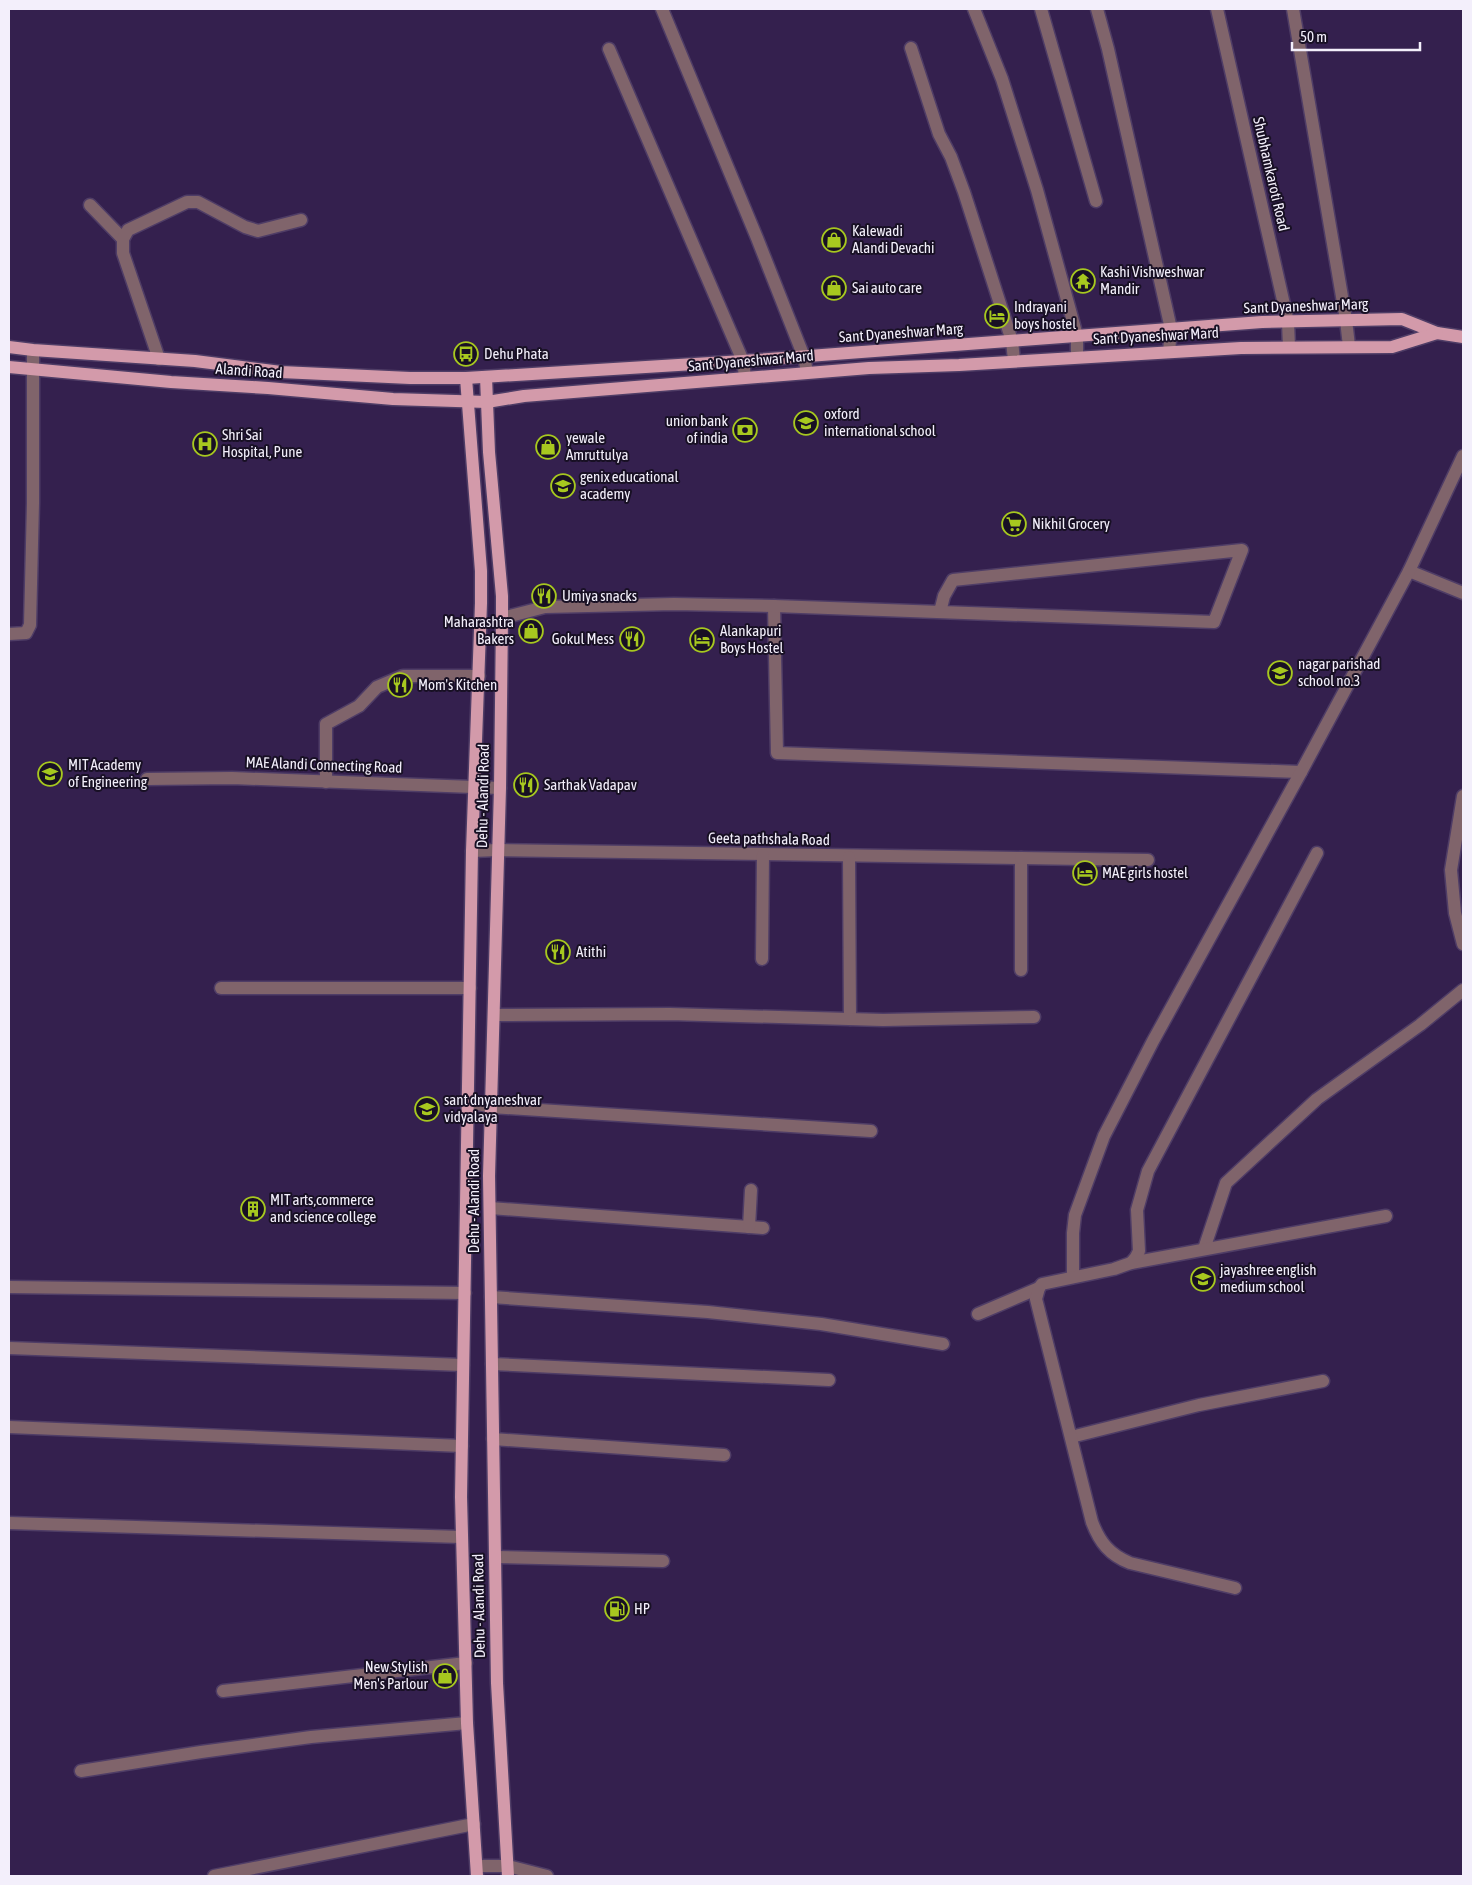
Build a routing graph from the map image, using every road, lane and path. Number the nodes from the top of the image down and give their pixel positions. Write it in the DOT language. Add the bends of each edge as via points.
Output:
graph roads {
  1 [pos="662,9"];
  2 [pos="974,9"];
  3 [pos="1041,9"];
  4 [pos="1097,9"];
  5 [pos="1217,9"];
  6 [pos="1293,9"];
  7 [pos="911,48"];
  8 [pos="609,49"];
  9 [pos="1096,200"];
  10 [pos="90,204"];
  11 [pos="301,220"];
  12 [pos="123,239"];
  13 [pos="1346,320"];
  14 [pos="1288,322"];
  15 [pos="1171,330"];
  16 [pos="1437,333"];
  17 [pos="1076,336"];
  18 [pos="1463,337"];
  19 [pos="1012,341"];
  20 [pos="959,345"];
  21 [pos="1349,346"];
  22 [pos="9,347"];
  23 [pos="1289,347"];
  24 [pos="33,350"];
  25 [pos="1169,352"];
  26 [pos="804,356"];
  27 [pos="1077,356"];
  28 [pos="159,359"];
  29 [pos="1014,360"];
  30 [pos="743,361"];
  31 [pos="678,365"];
  32 [pos="959,365"];
  33 [pos="9,367"];
  34 [pos="33,370"];
  35 [pos="806,372"];
  36 [pos="486,377"];
  37 [pos="745,377"];
  38 [pos="466,378"];
  39 [pos="679,383"];
  40 [pos="468,402"];
  41 [pos="487,402"];
  42 [pos="1463,456"];
  43 [pos="1409,571"];
  44 [pos="1463,593"];
  45 [pos="774,606"];
  46 [pos="940,612"];
  47 [pos="502,618"];
  48 [pos="9,634"];
  49 [pos="479,676"];
  50 [pos="1301,772"];
  51 [pos="147,779"];
  52 [pos="326,782"];
  53 [pos="475,787"];
  54 [pos="500,788"];
  55 [pos="1463,796"];
  56 [pos="498,850"];
  57 [pos="472,851"];
  58 [pos="1317,853"];
  59 [pos="763,855"];
  60 [pos="849,857"];
  61 [pos="1021,858"];
  62 [pos="1148,860"];
  63 [pos="1463,944"];
  64 [pos="762,959"];
  65 [pos="1021,970"];
  66 [pos="221,988"];
  67 [pos="470,988"];
  68 [pos="1463,990"];
  69 [pos="494,1015"];
  70 [pos="1034,1017"];
  71 [pos="850,1019"];
  72 [pos="468,1102"];
  73 [pos="491,1107"];
  74 [pos="871,1131"];
  75 [pos="751,1190"];
  76 [pos="490,1208"];
  77 [pos="1386,1216"];
  78 [pos="749,1227"];
  79 [pos="762,1228"];
  80 [pos="1204,1249"];
  81 [pos="1131,1263"];
  82 [pos="1073,1276"];
  83 [pos="9,1287"];
  84 [pos="1038,1288"];
  85 [pos="465,1293"];
  86 [pos="491,1297"];
  87 [pos="978,1314"];
  88 [pos="943,1344"];
  89 [pos="9,1348"];
  90 [pos="492,1364"];
  91 [pos="464,1365"];
  92 [pos="829,1380"];
  93 [pos="1324,1381"];
  94 [pos="9,1426"];
  95 [pos="1071,1437"];
  96 [pos="493,1439"];
  97 [pos="462,1446"];
  98 [pos="724,1456"];
  99 [pos="9,1523"];
  100 [pos="461,1537"];
  101 [pos="495,1557"];
  102 [pos="663,1561"];
  103 [pos="1235,1588"];
  104 [pos="466,1662"];
  105 [pos="223,1691"];
  106 [pos="467,1723"];
  107 [pos="81,1771"];
  108 [pos="474,1824"];
  109 [pos="477,1871"];
  110 [pos="508,1871"];
  111 [pos="214,1876"];
  112 [pos="547,1876"];
  1 -- 26 [label="street"];
  2 -- 17 [label="street" via="1002,79 1038,190"];
  3 -- 9 [label="street"];
  4 -- 15 [label="street"];
  5 -- 14 [label="street, Shubhamkaroti Road"];
  6 -- 13 [label="street"];
  7 -- 19 [label="street" via="936,126 964,192"];
  8 -- 30 [label="street"];
  10 -- 12 [label="street"];
  11 -- 12 [label="street" via="258,231 198,202 187,202 128,230"];
  12 -- 28 [label="street" via="123,253"];
  13 -- 14 [label="main road, Sant Dyaneshwar Marg"];
  13 -- 16 [label="main road, Sant Dyaneshwar Marg" via="1402,319"];
  13 -- 21 [label="street"];
  14 -- 15 [label="main road, Sant Dyaneshwar Marg"];
  14 -- 23 [label="street, Shubhamkaroti Road"];
  15 -- 17 [label="main road, Sant Dyaneshwar Marg"];
  15 -- 25 [label="street"];
  16 -- 18 [label="main road"];
  16 -- 21 [label="main road, Sant Dyaneshwar Mard" via="1392,347"];
  17 -- 19 [label="main road, Sant Dyaneshwar Marg"];
  17 -- 27 [label="street"];
  19 -- 20 [label="main road, Sant Dyaneshwar Marg"];
  19 -- 29 [label="street"];
  20 -- 26 [label="main road, Sant Dyaneshwar Marg"];
  20 -- 32 [label="main road"];
  21 -- 23 [label="main road, Sant Dyaneshwar Mard"];
  22 -- 24 [label="main road, Sant Dyaneshwar Marg"];
  23 -- 25 [label="main road, Sant Dyaneshwar Mard"];
  24 -- 28 [label="main road, Sant Dyaneshwar Marg"];
  24 -- 34 [label="street"];
  25 -- 27 [label="main road, Sant Dyaneshwar Mard"];
  26 -- 30 [label="main road, Sant Dyaneshwar Marg"];
  26 -- 35 [label="street"];
  27 -- 29 [label="main road, Sant Dyaneshwar Mard"];
  28 -- 38 [label="main road, Sant Dyaneshwar Marg" via="280,372"];
  29 -- 32 [label="main road, Sant Dyaneshwar Mard"];
  30 -- 31 [label="main road, Sant Dyaneshwar Marg"];
  30 -- 37 [label="street"];
  31 -- 36 [label="main road, Sant Dyaneshwar Marg"];
  31 -- 39 [label="main road"];
  32 -- 35 [label="main road, Sant Dyaneshwar Mard"];
  33 -- 34 [label="main road, Alandi Road"];
  34 -- 40 [label="main road, Alandi Road" via="392,399"];
  34 -- 48 [label="street" via="30,625 26,633"];
  35 -- 37 [label="main road, Sant Dyaneshwar Mard"];
  36 -- 38 [label="main road, Sant Dyaneshwar Marg"];
  36 -- 41 [label="main road, Dehu - Alandi Road"];
  37 -- 39 [label="main road, Sant Dyaneshwar Mard"];
  38 -- 40 [label="main road, Dehu - Alandi Road"];
  39 -- 41 [label="main road, Sant Dyaneshwar Mard"];
  40 -- 41 [label="main road, Alandi Road"];
  40 -- 49 [label="main road, Dehu - Alandi Road" via="481,571"];
  41 -- 47 [label="main road, Dehu - Alandi Road"];
  42 -- 43 [label="street"];
  43 -- 44 [label="street"];
  43 -- 50 [label="street"];
  45 -- 46 [label="street"];
  45 -- 47 [label="street" via="545,607"];
  45 -- 50 [label="street" via="777,753"];
  46 -- 46 [label="street" via="953,580 1242,550 1214,622"];
  47 -- 54 [label="main road, Dehu - Alandi Road"];
  49 -- 52 [label="street" via="403,676 377,687 359,706 326,724"];
  49 -- 53 [label="main road, Dehu - Alandi Road"];
  50 -- 82 [label="street" via="1104,1136 1076,1215"];
  51 -- 52 [label="street, MAE Alandi Connecting Road"];
  52 -- 53 [label="street, MAE Alandi Connecting Road"];
  53 -- 54 [label="street, MAE Alandi Connecting Road"];
  53 -- 57 [label="main road, Dehu - Alandi Road"];
  54 -- 56 [label="main road, Dehu - Alandi Road"];
  55 -- 63 [label="street" via="1451,870 1455,913"];
  56 -- 57 [label="street, Geeta pathshala Road"];
  56 -- 59 [label="street, Geeta pathshala Road"];
  56 -- 69 [label="main road, Dehu - Alandi Road"];
  57 -- 67 [label="main road, Dehu - Alandi Road"];
  58 -- 81 [label="street" via="1148,1171 1137,1210 1140,1250"];
  59 -- 60 [label="street, Geeta pathshala Road"];
  59 -- 64 [label="street"];
  60 -- 61 [label="street, Geeta pathshala Road"];
  60 -- 71 [label="street"];
  61 -- 62 [label="street, Geeta pathshala Road"];
  61 -- 65 [label="street"];
  66 -- 67 [label="street"];
  67 -- 72 [label="main road, Dehu - Alandi Road"];
  68 -- 80 [label="street" via="1317,1099 1226,1183"];
  69 -- 71 [label="street" via="670,1014"];
  69 -- 73 [label="main road, Dehu - Alandi Road"];
  70 -- 71 [label="street"];
  72 -- 73 [label="street"];
  72 -- 85 [label="main road, Dehu - Alandi Road"];
  73 -- 74 [label="street"];
  73 -- 76 [label="main road, Dehu - Alandi Road"];
  75 -- 78 [label="street"];
  76 -- 78 [label="street"];
  76 -- 86 [label="main road, Dehu - Alandi Road"];
  77 -- 80 [label="street"];
  78 -- 79 [label="street"];
  80 -- 81 [label="street"];
  81 -- 82 [label="street"];
  82 -- 84 [label="street"];
  83 -- 85 [label="street"];
  84 -- 87 [label="street"];
  84 -- 95 [label="street" via="1036,1299"];
  85 -- 91 [label="main road, Dehu - Alandi Road"];
  86 -- 88 [label="street" via="708,1312 821,1324"];
  86 -- 90 [label="main road, Dehu - Alandi Road"];
  89 -- 91 [label="street"];
  90 -- 92 [label="street"];
  90 -- 96 [label="main road, Dehu - Alandi Road"];
  91 -- 97 [label="main road, Dehu - Alandi Road"];
  93 -- 95 [label="street" via="1199,1405"];
  94 -- 97 [label="street"];
  95 -- 103 [label="street" via="1092,1522 1097,1536 1109,1552 1130,1564"];
  96 -- 98 [label="street"];
  96 -- 101 [label="main road, Dehu - Alandi Road"];
  97 -- 100 [label="main road, Dehu - Alandi Road"];
  99 -- 100 [label="street"];
  100 -- 104 [label="main road, Dehu - Alandi Road"];
  101 -- 102 [label="street"];
  101 -- 110 [label="main road, Dehu - Alandi Road" via="497,1683"];
  104 -- 105 [label="street"];
  104 -- 106 [label="main road, Dehu - Alandi Road"];
  106 -- 107 [label="street" via="311,1737"];
  106 -- 108 [label="main road, Dehu - Alandi Road"];
  108 -- 109 [label="main road, Dehu - Alandi Road"];
  108 -- 111 [label="street"];
  109 -- 110 [label="street"];
  110 -- 112 [label="street"];
}
